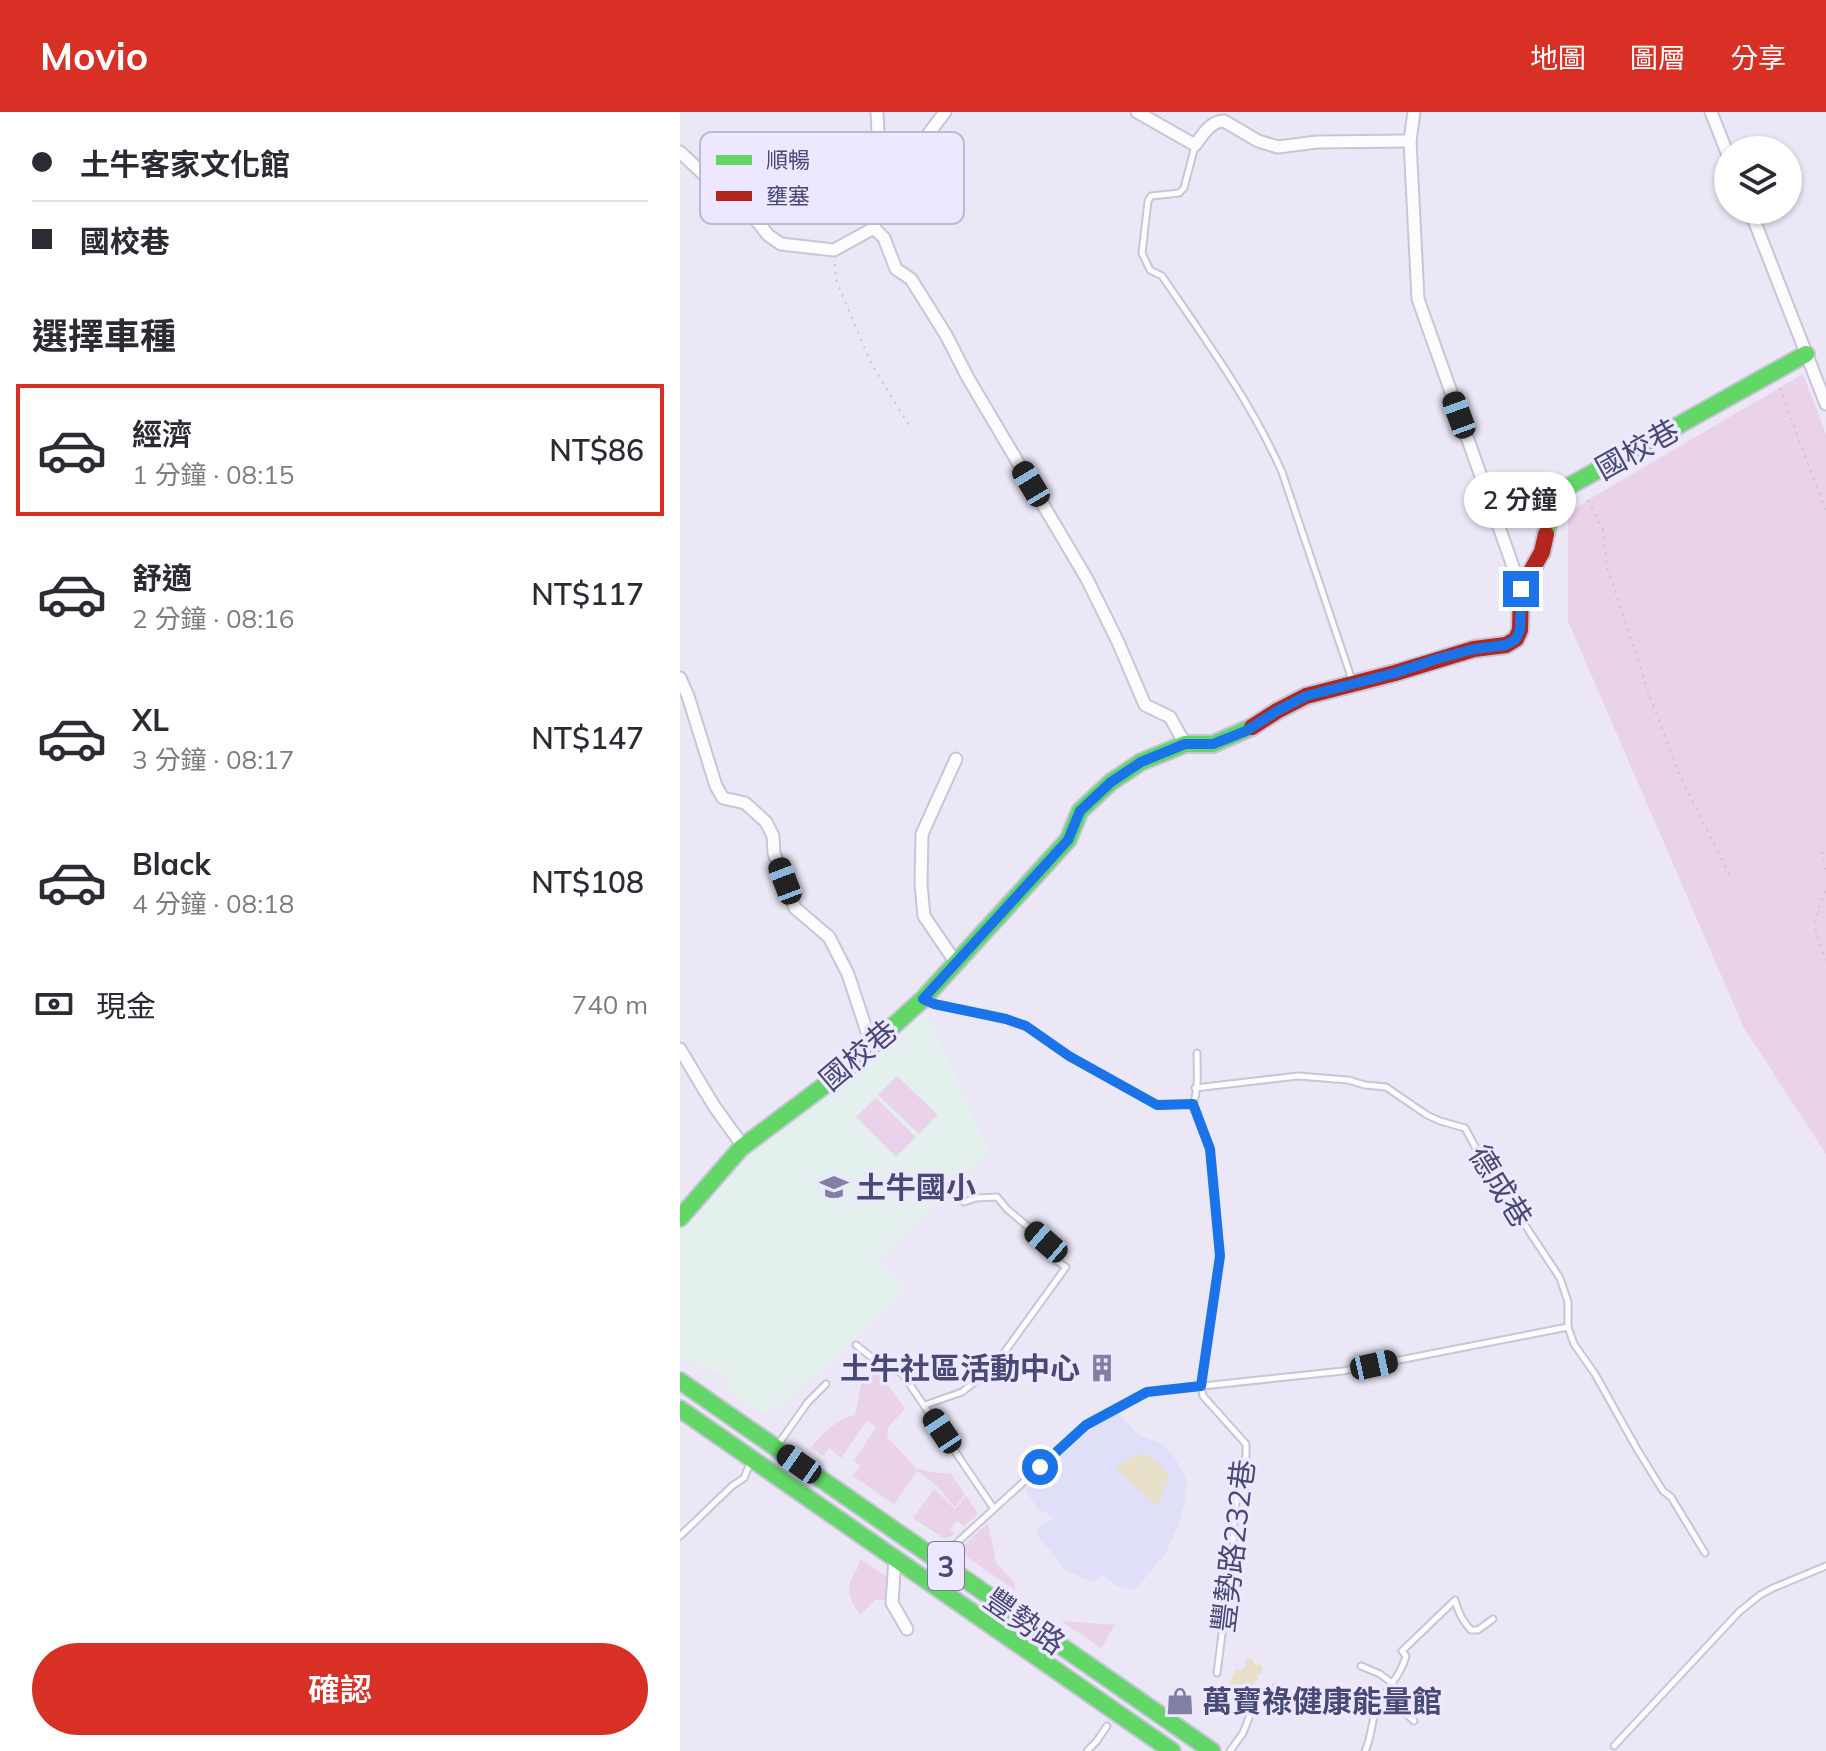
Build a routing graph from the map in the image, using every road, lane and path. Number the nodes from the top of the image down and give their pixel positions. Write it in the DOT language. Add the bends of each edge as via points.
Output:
graph roads {
  1 [pos="877,112"];
  2 [pos="945,112"];
  3 [pos="1137,112"];
  4 [pos="1414,112"];
  5 [pos="1711,112"];
  6 [pos="878,132"];
  7 [pos="930,132"];
  8 [pos="1720,136"];
  9 [pos="1410,141"];
  10 [pos="1195,145"];
  11 [pos="680,152"];
  12 [pos="700,171"];
  13 [pos="759,224"];
  14 [pos="875,224"];
  15 [pos="1755,224"];
  16 [pos="874,228"];
  17 [pos="834,250"];
  18 [pos="1806,354"];
  19 [pos="1780,388"];
  20 [pos="1826,404"];
  21 [pos="912,430"];
  22 [pos="1588,500"];
  23 [pos="1826,512"];
  24 [pos="1521,589"];
  25 [pos="680,678"];
  26 [pos="1353,683"];
  27 [pos="1185,744"];
  28 [pos="956,759"];
  29 [pos="1822,852"];
  30 [pos="1826,875"];
  31 [pos="1731,878"];
  32 [pos="1826,891"];
  33 [pos="1826,960"];
  34 [pos="956,963"];
  35 [pos="923,999"];
  36 [pos="872,1047"];
  37 [pos="680,1049"];
  38 [pos="1197,1053"];
  39 [pos="1195,1088"];
  40 [pos="1193,1104"];
  41 [pos="741,1148"];
  42 [pos="964,1202"];
  43 [pos="680,1218"];
  44 [pos="1568,1327"];
  45 [pos="856,1345"];
  46 [pos="680,1381"];
  47 [pos="826,1384"];
  48 [pos="1201,1386"];
  49 [pos="925,1405"];
  50 [pos="680,1409"];
  51 [pos="753,1433"];
  52 [pos="775,1448"];
  53 [pos="748,1458"];
  54 [pos="994,1509"];
  55 [pos="680,1536"];
  56 [pos="1705,1553"];
  57 [pos="895,1558"];
  58 [pos="938,1560"];
  59 [pos="1826,1566"];
  60 [pos="925,1578"];
  61 [pos="1493,1619"];
  62 [pos="907,1629"];
  63 [pos="1361,1666"];
  64 [pos="1217,1673"];
  65 [pos="1392,1683"];
  66 [pos="1275,1688"];
  67 [pos="1385,1695"];
  68 [pos="1208,1710"];
  69 [pos="1210,1717"];
  70 [pos="1414,1721"];
  71 [pos="1107,1726"];
  72 [pos="1614,1746"];
  73 [pos="1087,1751"];
  74 [pos="1172,1751"];
  75 [pos="1212,1751"];
  76 [pos="1230,1751"];
  77 [pos="1365,1751"];
  1 -- 6 [label="street"];
  2 -- 7 [label="street"];
  3 -- 10 [label="street"];
  4 -- 9 [label="street"];
  5 -- 8 [label="street"];
  9 -- 10 [label="street" via="1278,147 1219,121"];
  9 -- 24 [label="street" via="1418,299"];
  10 -- 26 [label="lane" via="1184,188 1148,201 1142,253 1270,443"];
  11 -- 12 [label="street"];
  13 -- 17 [label="street" via="781,244"];
  14 -- 16 [label="street"];
  15 -- 18 [label="street"];
  16 -- 17 [label="street"];
  16 -- 27 [label="street" via="884,238 896,269 911,279 946,335 1087,579 1145,705 1170,717"];
  17 -- 21 [label="path" via="836,280 871,363"];
  18 -- 20 [label="street"];
  18 -- 24 [label="street, 國校巷" via="1555,494 1542,552"];
  19 -- 23 [label="path"];
  22 -- 31 [label="path" via="1603,530 1607,567 1655,710 1681,778"];
  24 -- 26 [label="street, 國校巷" via="1520,630 1506,645"];
  25 -- 36 [label="street" via="716,786 723,798 745,803 766,822 795,908 829,937 848,974"];
  26 -- 27 [label="street, 國校巷" via="1306,696 1213,744"];
  27 -- 34 [label="street, 國校巷" via="1141,762 1080,811 1068,840"];
  28 -- 34 [label="street" via="922,834 921,884 924,916"];
  29 -- 30 [label="path"];
  32 -- 33 [label="path" via="1815,913 1815,931"];
  34 -- 35 [label="street, 國校巷"];
  35 -- 36 [label="street, 國校巷"];
  35 -- 40 [label="lane" via="1026,1026 1157,1105"];
  36 -- 41 [label="street, 國校巷"];
  37 -- 41 [label="street"];
  38 -- 39 [label="lane"];
  39 -- 40 [label="lane"];
  39 -- 44 [label="lane, 德成巷" via="1298,1076 1348,1080 1386,1087 1427,1115 1465,1128 1560,1278 1568,1302"];
  40 -- 48 [label="lane" via="1210,1149 1220,1256"];
  41 -- 43 [label="street, 國校巷"];
  42 -- 49 [label="lane" via="997,1197 1066,1267 993,1368 962,1392"];
  44 -- 48 [label="lane" via="1343,1371"];
  44 -- 56 [label="lane, 德成巷" via="1637,1449"];
  45 -- 49 [label="lane" via="884,1367 902,1373"];
  46 -- 51 [label="street, 豐勢路 / 3"];
  47 -- 52 [label="lane"];
  48 -- 54 [label="lane" via="1147,1392 1086,1425"];
  48 -- 64 [label="lane, 豐勢路232巷" via="1203,1396 1246,1444"];
  49 -- 54 [label="lane"];
  50 -- 53 [label="street, 豐勢路 / 3"];
  51 -- 52 [label="street, 豐勢路 / 3"];
  51 -- 53 [label="street"];
  52 -- 58 [label="street, 豐勢路 / 3"];
  53 -- 55 [label="lane" via="744,1478"];
  53 -- 57 [label="street, 豐勢路 / 3"];
  54 -- 58 [label="lane"];
  57 -- 60 [label="street, 豐勢路 / 3"];
  57 -- 62 [label="street" via="892,1603"];
  58 -- 60 [label="lane"];
  58 -- 75 [label="street, 豐勢路 / 3"];
  59 -- 72 [label="lane" via="1773,1588 1739,1612"];
  60 -- 74 [label="street, 豐勢路 / 3"];
  61 -- 65 [label="lane" via="1471,1630 1455,1600 1402,1651 1405,1662"];
  63 -- 65 [label="lane"];
  65 -- 67 [label="lane"];
  66 -- 76 [label="lane" via="1250,1715"];
  67 -- 70 [label="lane"];
  67 -- 77 [label="lane" via="1375,1711"];
  68 -- 69 [label="path"];
  71 -- 73 [label="lane"];
}
